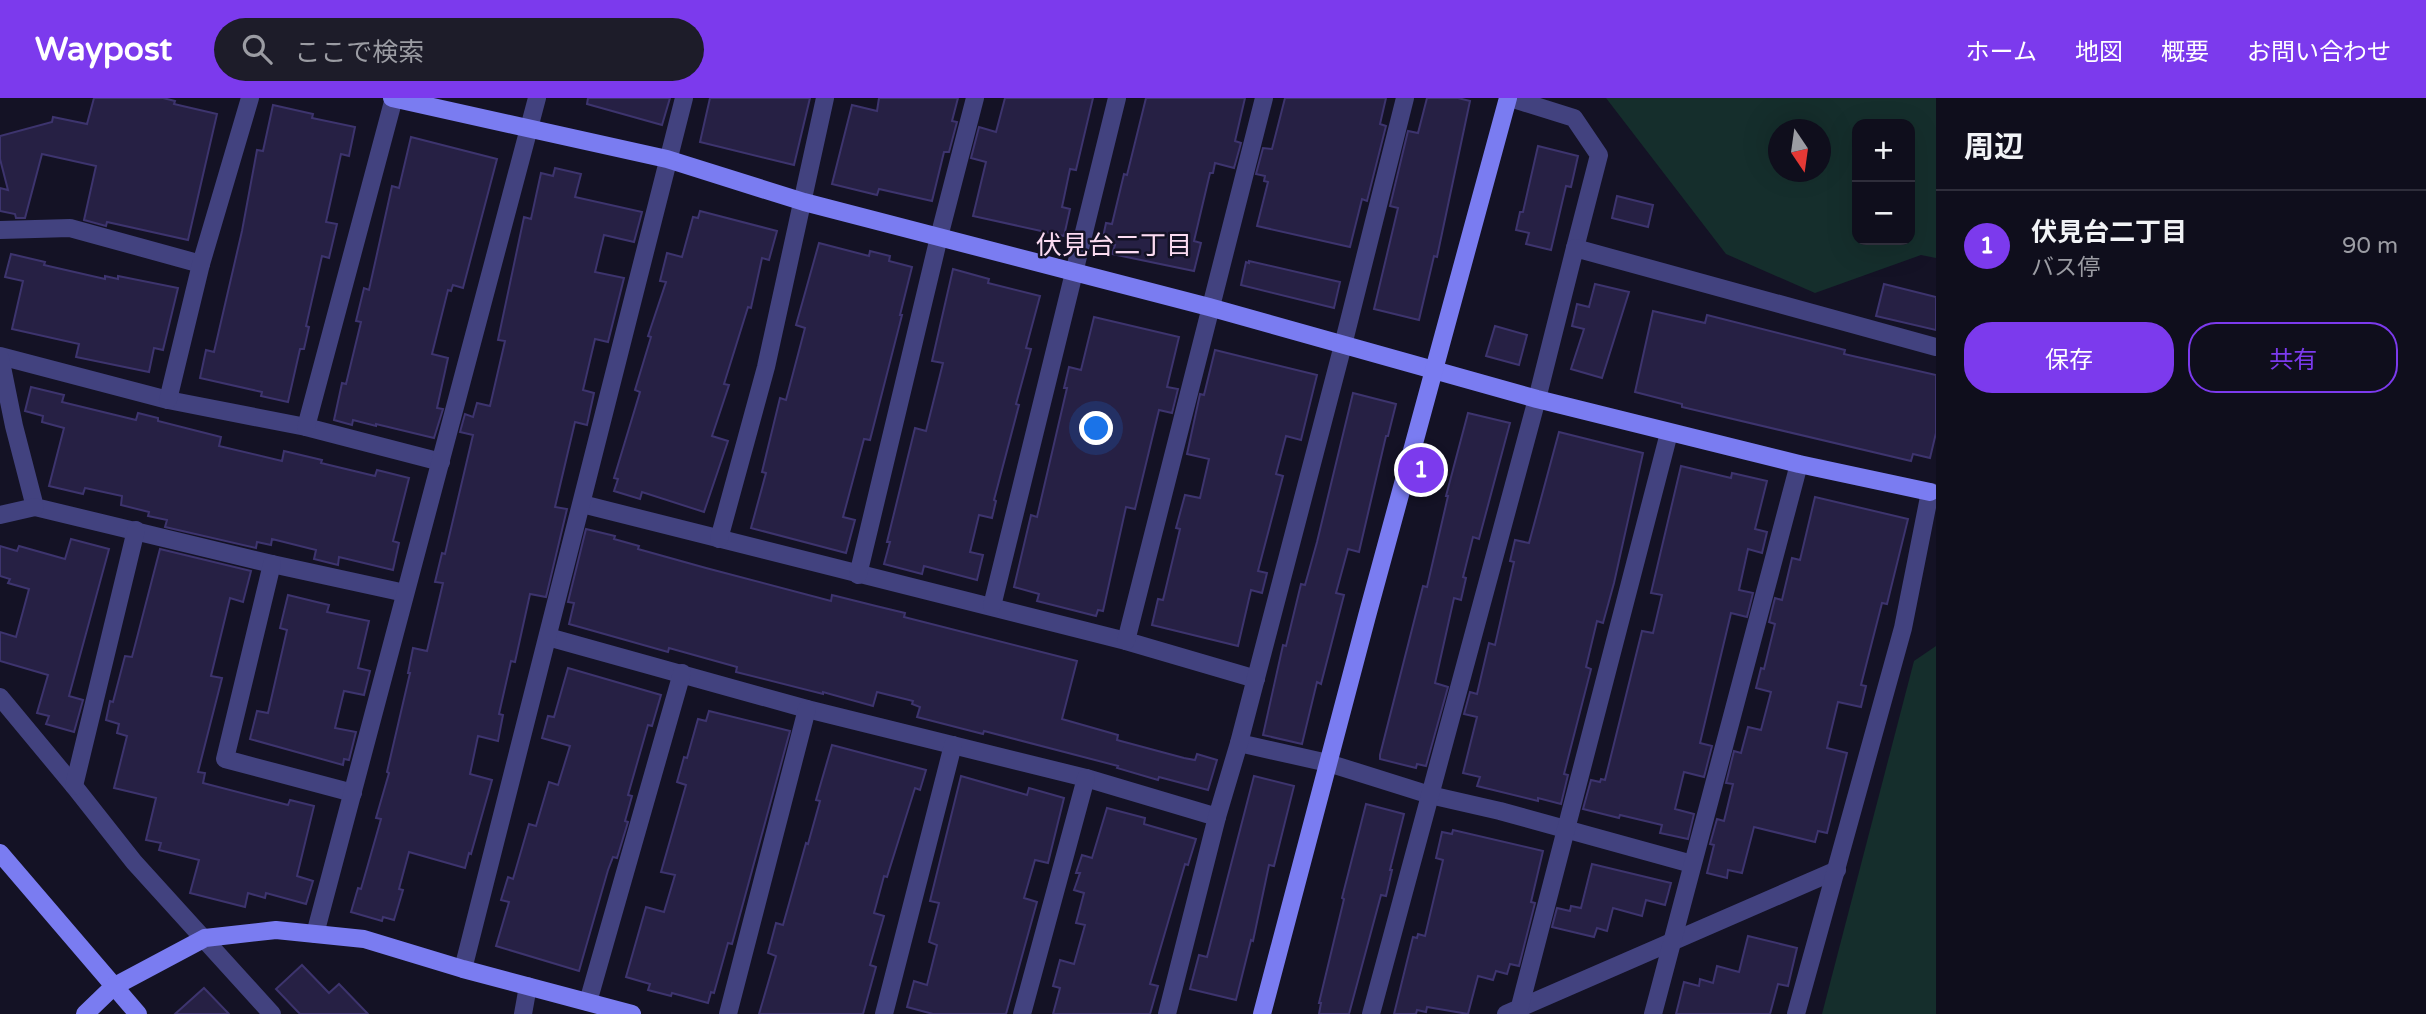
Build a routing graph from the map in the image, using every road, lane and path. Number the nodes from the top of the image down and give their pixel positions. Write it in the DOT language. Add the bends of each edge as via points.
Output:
graph roads {
  1 [pos="250,98"];
  2 [pos="393,98"];
  3 [pos="537,98"];
  4 [pos="684,98"];
  5 [pos="825,98"];
  6 [pos="975,98"];
  7 [pos="1117,98"];
  8 [pos="1264,98"];
  9 [pos="1405,98"];
  10 [pos="1509,98"];
  11 [pos="529,127"];
  12 [pos="667,159"];
  13 [pos="804,202"];
  14 [pos="0,230"];
  15 [pos="939,237"];
  16 [pos="1575,248"];
  17 [pos="201,264"];
  18 [pos="1073,272"];
  19 [pos="1209,307"];
  20 [pos="1343,345"];
  21 [pos="1936,347"];
  22 [pos="0,356"];
  23 [pos="1434,370"];
  24 [pos="1537,399"];
  25 [pos="168,400"];
  26 [pos="306,427"];
  27 [pos="1669,433"];
  28 [pos="441,462"];
  29 [pos="1799,464"];
  30 [pos="1933,492"];
  31 [pos="582,504"];
  32 [pos="35,507"];
  33 [pos="0,515"];
  34 [pos="136,530"];
  35 [pos="719,539"];
  36 [pos="272,564"];
  37 [pos="858,575"];
  38 [pos="405,593"];
  39 [pos="992,606"];
  40 [pos="548,637"];
  41 [pos="1126,641"];
  42 [pos="682,673"];
  43 [pos="1256,679"];
  44 [pos="0,697"];
  45 [pos="807,709"];
  46 [pos="1239,743"];
  47 [pos="953,745"];
  48 [pos="1328,763"];
  49 [pos="1086,778"];
  50 [pos="74,786"];
  51 [pos="353,793"];
  52 [pos="1430,794"];
  53 [pos="1217,817"];
  54 [pos="1567,830"];
  55 [pos="0,853"];
  56 [pos="1692,864"];
  57 [pos="1837,870"];
  58 [pos="315,934"];
  59 [pos="204,940"];
  60 [pos="1672,942"];
  61 [pos="463,969"];
  62 [pos="528,986"];
  63 [pos="113,987"];
  64 [pos="588,1002"];
  65 [pos="1515,1012"];
  66 [pos="85,1014"];
  67 [pos="138,1014"];
  68 [pos="272,1014"];
  69 [pos="523,1014"];
  70 [pos="632,1014"];
  71 [pos="728,1014"];
  72 [pos="884,1014"];
  73 [pos="1023,1014"];
  74 [pos="1167,1014"];
  75 [pos="1262,1014"];
  76 [pos="1371,1014"];
  77 [pos="1653,1014"];
  78 [pos="1796,1014"];
  1 -- 17 [label="street"];
  2 -- 11 [label="street"];
  2 -- 26 [label="street"];
  3 -- 11 [label="street"];
  4 -- 12 [label="street"];
  5 -- 13 [label="street"];
  6 -- 15 [label="street"];
  7 -- 18 [label="street"];
  8 -- 19 [label="street"];
  9 -- 20 [label="street"];
  10 -- 16 [label="street" via="1574,118 1599,155"];
  10 -- 23 [label="street"];
  11 -- 12 [label="street"];
  11 -- 28 [label="street"];
  12 -- 13 [label="street"];
  12 -- 31 [label="street"];
  13 -- 15 [label="street"];
  13 -- 35 [label="street" via="766,367"];
  14 -- 17 [label="street" via="70,228"];
  15 -- 18 [label="street"];
  15 -- 37 [label="street"];
  16 -- 21 [label="street"];
  16 -- 24 [label="street"];
  17 -- 25 [label="street"];
  18 -- 19 [label="street"];
  18 -- 39 [label="street"];
  19 -- 20 [label="street"];
  19 -- 41 [label="street"];
  20 -- 23 [label="street"];
  20 -- 43 [label="street"];
  22 -- 25 [label="street"];
  22 -- 32 [label="street"];
  23 -- 24 [label="street"];
  23 -- 48 [label="street"];
  24 -- 27 [label="street"];
  24 -- 52 [label="street"];
  25 -- 26 [label="street"];
  26 -- 28 [label="street"];
  27 -- 29 [label="street"];
  27 -- 54 [label="street"];
  28 -- 38 [label="street"];
  29 -- 30 [label="street"];
  29 -- 56 [label="street"];
  30 -- 57 [label="street" via="1903,628"];
  31 -- 35 [label="street"];
  31 -- 40 [label="street"];
  32 -- 33 [label="street"];
  32 -- 34 [label="street"];
  34 -- 36 [label="street"];
  34 -- 50 [label="street"];
  35 -- 37 [label="street"];
  36 -- 38 [label="street"];
  36 -- 51 [label="street" via="225,759"];
  37 -- 39 [label="street"];
  38 -- 51 [label="street"];
  39 -- 41 [label="street"];
  40 -- 42 [label="street"];
  40 -- 61 [label="street"];
  41 -- 43 [label="street"];
  42 -- 45 [label="street"];
  42 -- 64 [label="street"];
  43 -- 46 [label="street"];
  44 -- 50 [label="street"];
  45 -- 47 [label="street"];
  45 -- 71 [label="street"];
  46 -- 48 [label="street"];
  46 -- 53 [label="street"];
  47 -- 49 [label="street"];
  47 -- 72 [label="street"];
  48 -- 52 [label="street"];
  48 -- 75 [label="street"];
  49 -- 53 [label="street"];
  49 -- 73 [label="street"];
  50 -- 59 [label="street" via="134,863"];
  51 -- 58 [label="street"];
  52 -- 54 [label="street"];
  52 -- 76 [label="street"];
  53 -- 74 [label="street"];
  54 -- 56 [label="street"];
  54 -- 65 [label="street"];
  55 -- 63 [label="street"];
  56 -- 60 [label="street"];
  57 -- 60 [label="street"];
  57 -- 78 [label="street"];
  58 -- 59 [label="street" via="276,930"];
  58 -- 61 [label="street" via="365,939"];
  59 -- 63 [label="street"];
  59 -- 68 [label="street"];
  60 -- 65 [label="street"];
  60 -- 77 [label="street"];
  61 -- 62 [label="street"];
  62 -- 64 [label="street"];
  62 -- 69 [label="street"];
  63 -- 66 [label="street"];
  63 -- 67 [label="street"];
  64 -- 70 [label="street"];
}
